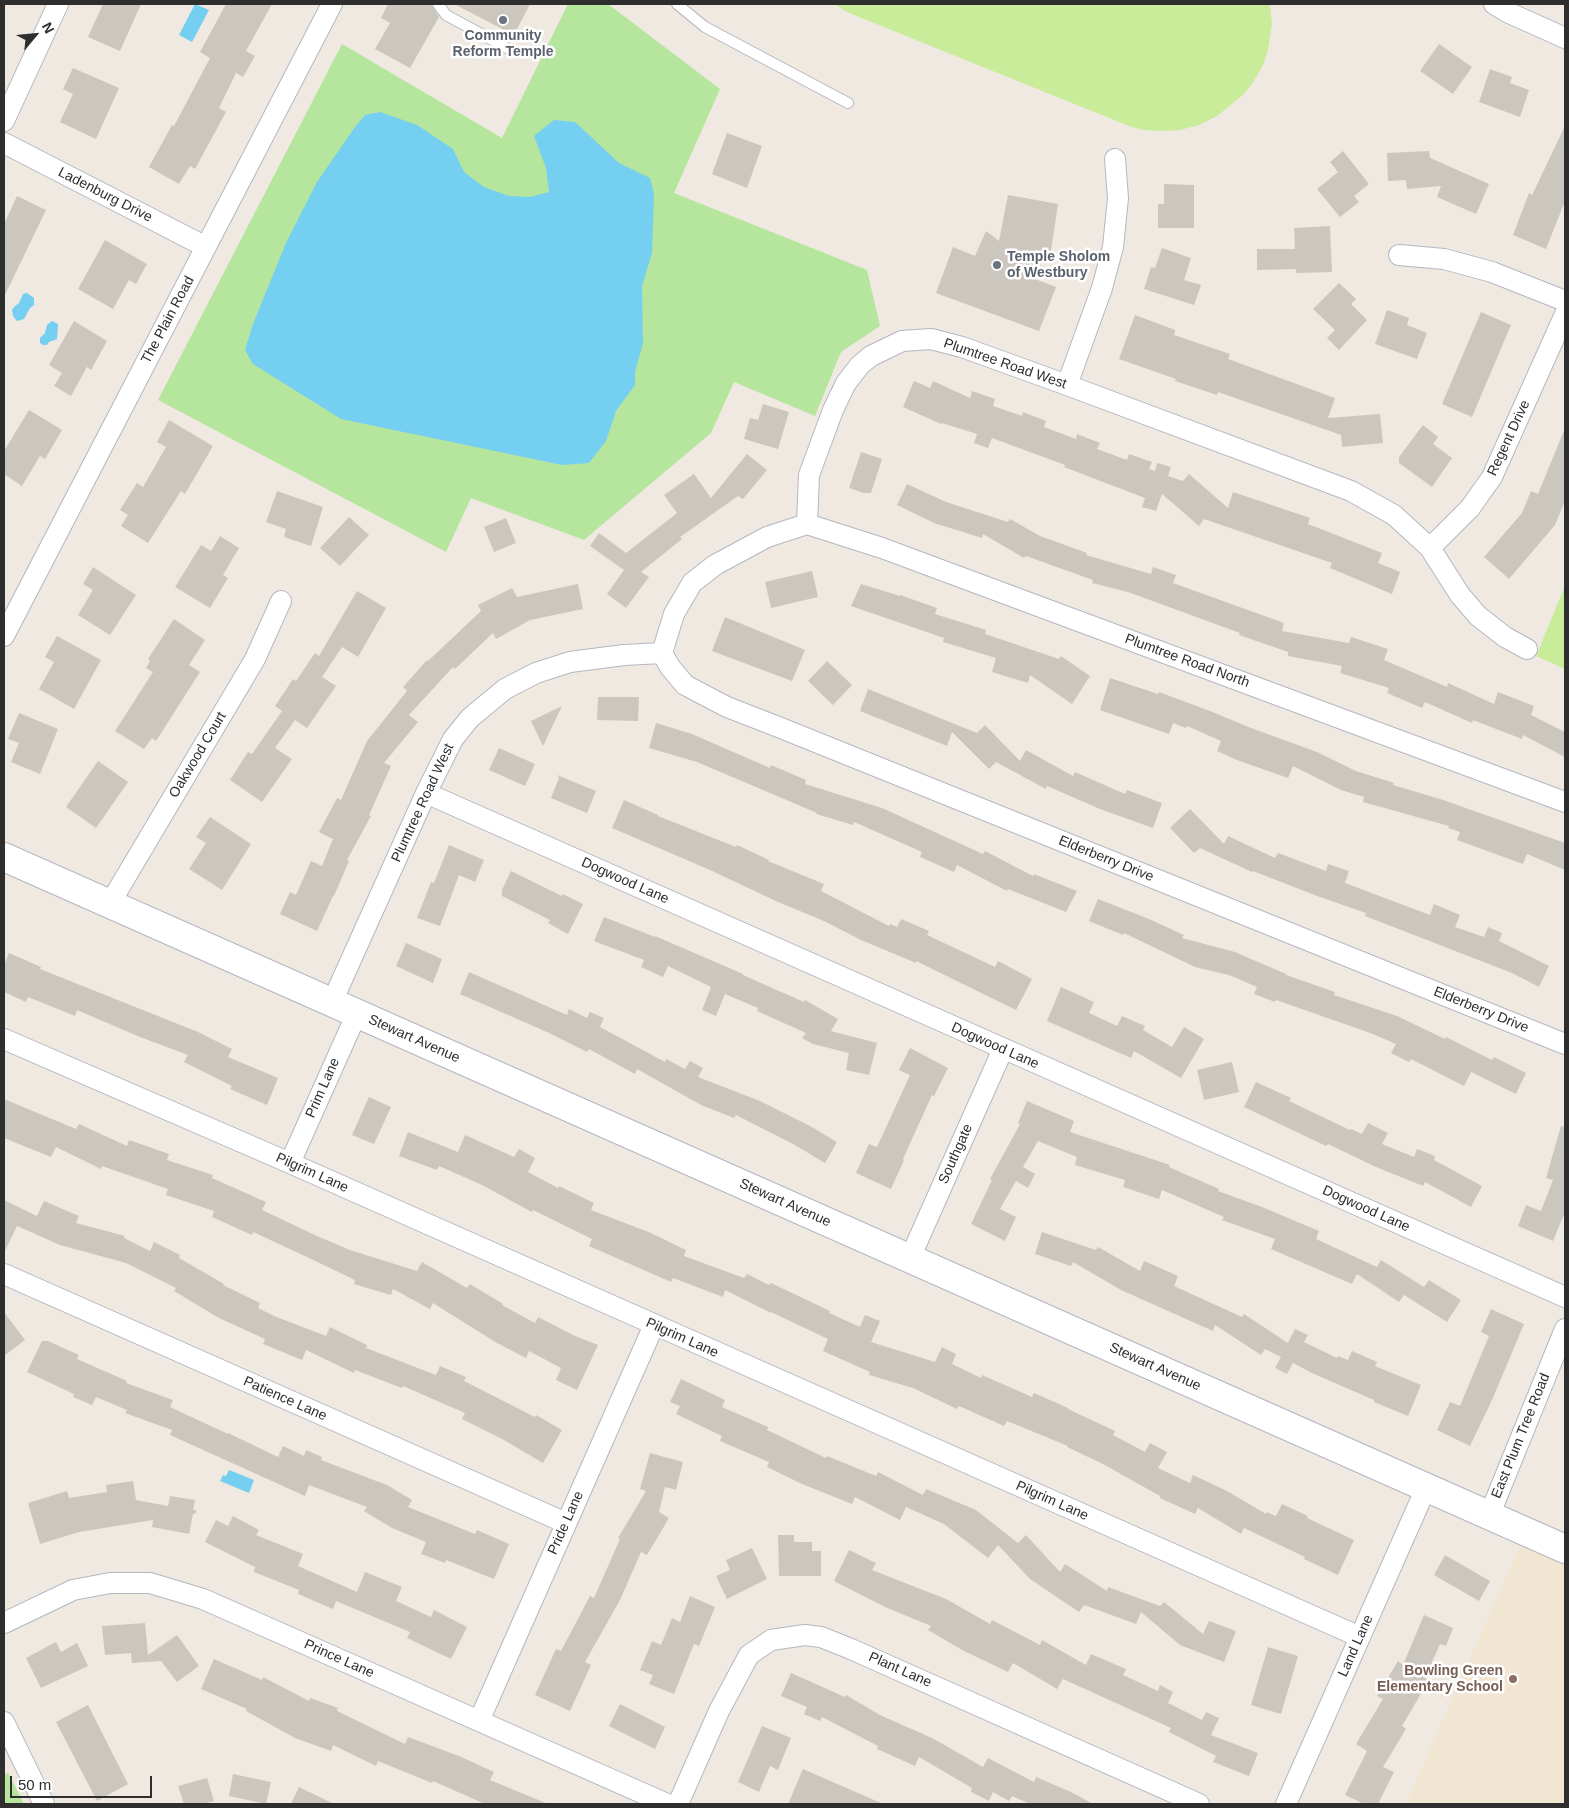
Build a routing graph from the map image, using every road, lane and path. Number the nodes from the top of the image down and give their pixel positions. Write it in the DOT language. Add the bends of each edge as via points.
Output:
graph roads {
  1 [pos="58,4"];
  2 [pos="332,4"];
  3 [pos="438,4"];
  4 [pos="677,4"];
  5 [pos="1494,4"];
  6 [pos="1565,38"];
  7 [pos="508,48"];
  8 [pos="848,103"];
  9 [pos="4,122"];
  10 [pos="4,143"];
  11 [pos="1114,159"];
  12 [pos="206,247"];
  13 [pos="1399,255"];
  14 [pos="1565,301"];
  15 [pos="1565,314"];
  16 [pos="1067,385"];
  17 [pos="807,524"];
  18 [pos="1430,548"];
  19 [pos="281,601"];
  20 [pos="4,636"];
  21 [pos="1527,649"];
  22 [pos="662,653"];
  23 [pos="426,793"];
  24 [pos="1565,802"];
  25 [pos="4,857"];
  26 [pos="109,905"];
  27 [pos="332,1002"];
  28 [pos="357,1013"];
  29 [pos="4,1039"];
  30 [pos="1565,1044"];
  31 [pos="1003,1049"];
  32 [pos="290,1163"];
  33 [pos="910,1258"];
  34 [pos="4,1274"];
  35 [pos="1565,1297"];
  36 [pos="654,1325"];
  37 [pos="1565,1329"];
  38 [pos="1426,1488"];
  39 [pos="1489,1516"];
  40 [pos="566,1523"];
  41 [pos="1565,1549"];
  42 [pos="4,1623"];
  43 [pos="1360,1637"];
  44 [pos="479,1721"];
  45 [pos="4,1722"];
  46 [pos="9,1745"];
  47 [pos="44,1804"];
  48 [pos="667,1804"];
  49 [pos="678,1804"];
  50 [pos="1199,1804"];
  51 [pos="1286,1804"];
  1 -- 9 [label="street"];
  2 -- 12 [label="street, The Plain Road"];
  3 -- 7 [label="lane" via="446,16"];
  4 -- 8 [label="lane" via="705,27"];
  5 -- 6 [label="street"];
  10 -- 12 [label="street, Ladenburg Drive"];
  11 -- 16 [label="street" via="1118,198 1113,247 1102,288"];
  12 -- 20 [label="street, The Plain Road"];
  13 -- 14 [label="street" via="1444,259 1492,272"];
  15 -- 18 [label="street, Regent Drive" via="1492,476 1470,508"];
  16 -- 17 [label="street, Plumtree Road West" via="931,339 902,341 871,356 860,364 846,383 833,410 809,475"];
  16 -- 18 [label="street, Plumtree Road West" via="1350,491 1394,515"];
  17 -- 22 [label="street" via="767,537 715,565 692,583 674,614"];
  17 -- 24 [label="street, Plumtree Road North" via="882,548"];
  18 -- 21 [label="street, Plumtree Road West" via="1460,595 1478,616"];
  19 -- 26 [label="street, Oakwood Court" via="255,659"];
  22 -- 23 [label="street, Plumtree Road West" via="570,662 536,673 505,689 470,718 453,739"];
  22 -- 30 [label="street, Elderberry Drive" via="670,668 686,684 727,707"];
  23 -- 27 [label="street, Plumtree Road West"];
  23 -- 31 [label="street, Dogwood Lane"];
  25 -- 26 [label="street, Stewart Avenue"];
  26 -- 27 [label="street, Stewart Avenue"];
  27 -- 28 [label="street, Stewart Avenue"];
  28 -- 32 [label="street, Prim Lane"];
  28 -- 33 [label="street, Stewart Avenue"];
  29 -- 32 [label="street, Pilgrim Lane"];
  31 -- 33 [label="street, Southgate"];
  31 -- 35 [label="street, Dogwood Lane"];
  32 -- 36 [label="street, Pilgrim Lane"];
  33 -- 38 [label="street, Stewart Avenue"];
  34 -- 40 [label="street, Patience Lane"];
  36 -- 40 [label="street, Pride Lane"];
  36 -- 43 [label="street, Pilgrim Lane"];
  37 -- 39 [label="street, East Plum Tree Road"];
  38 -- 39 [label="street, Stewart Avenue"];
  38 -- 43 [label="street, Land Lane"];
  39 -- 41 [label="street, Stewart Avenue"];
  40 -- 44 [label="street, Pride Lane"];
  42 -- 44 [label="street, Prince Lane" via="73,1590 110,1583 150,1583 203,1599"];
  43 -- 51 [label="street, Land Lane"];
  44 -- 48 [label="street, Prince Lane"];
  45 -- 46 [label="street"];
  46 -- 47 [label="street"];
  49 -- 50 [label="street, Plant Lane" via="749,1655 771,1640 805,1635 851,1648"];
}
